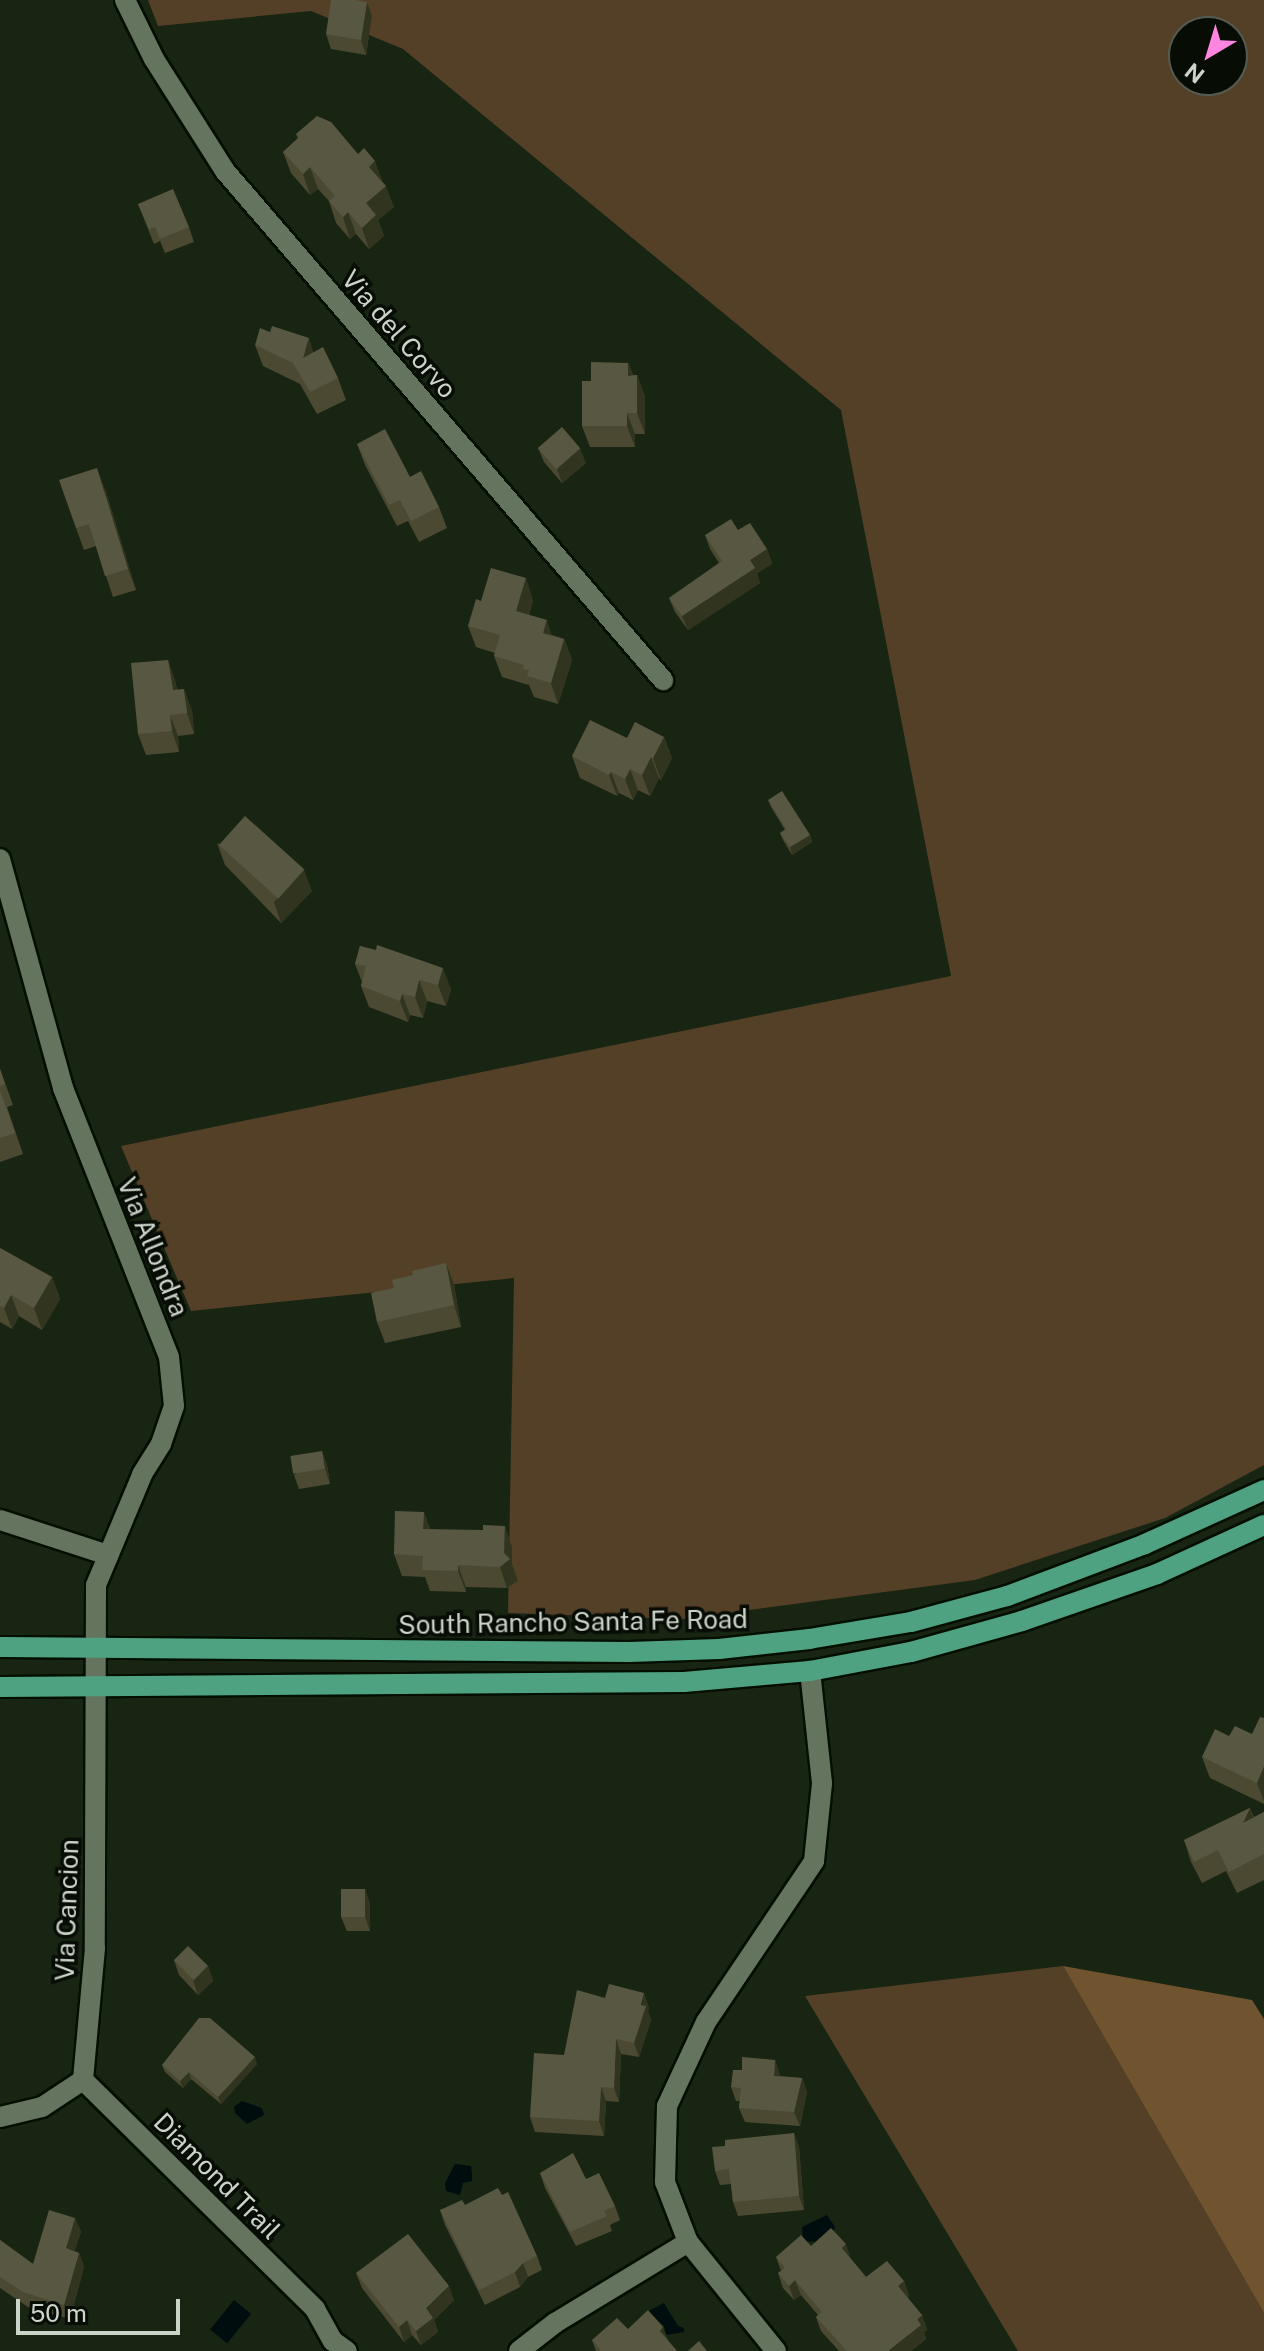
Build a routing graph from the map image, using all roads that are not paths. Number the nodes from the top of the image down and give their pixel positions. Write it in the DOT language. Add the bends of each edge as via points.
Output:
graph roads {
  1 [pos="125,0"];
  2 [pos="663,680"];
  3 [pos="0,859"];
  4 [pos="1264,1490"];
  5 [pos="0,1520"];
  6 [pos="1264,1525"];
  7 [pos="108,1555"];
  8 [pos="0,1647"];
  9 [pos="95,1649"];
  10 [pos="810,1671"];
  11 [pos="0,1687"];
  12 [pos="95,1687"];
  13 [pos="83,2080"];
  14 [pos="0,2117"];
  15 [pos="688,2242"];
  16 [pos="347,2351"];
  17 [pos="519,2351"];
  18 [pos="776,2351"];
  1 -- 2 [label="street, Via del Corvo" via="154,59 225,171"];
  3 -- 7 [label="street, Via Allondra" via="63,1088 169,1357 174,1406"];
  4 -- 9 [label="main road, South Rancho Santa Fe Road" via="1007,1596 911,1622 809,1639 629,1652"];
  5 -- 7 [label="street"];
  6 -- 10 [label="main road" via="1157,1574 1022,1621 911,1652"];
  7 -- 9 [label="street, Via Allondra" via="96,1585"];
  8 -- 9 [label="main road, South Rancho Santa Fe Road"];
  9 -- 12 [label="street, Via Cancion"];
  10 -- 12 [label="main road" via="684,1682"];
  10 -- 15 [label="street" via="822,1783 814,1861 706,2022 667,2106 665,2182"];
  11 -- 12 [label="main road"];
  12 -- 13 [label="street, Via Cancion" via="95,1948"];
  13 -- 14 [label="street" via="42,2107"];
  13 -- 16 [label="street, Diamond Trail" via="315,2309 333,2341"];
  15 -- 17 [label="street" via="555,2323"];
  15 -- 18 [label="street"];
}
